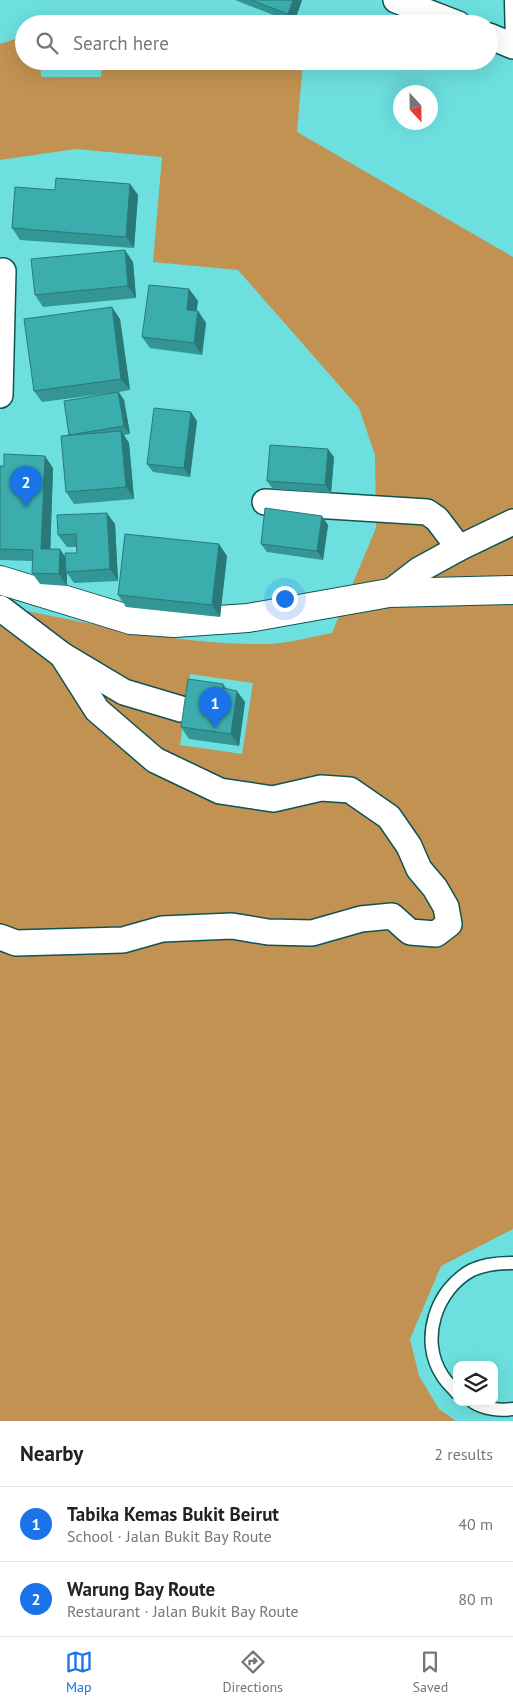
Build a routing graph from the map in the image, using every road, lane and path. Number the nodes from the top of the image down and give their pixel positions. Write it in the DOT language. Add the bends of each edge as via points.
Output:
graph roads {
  1 [pos="511,0"];
  2 [pos="402,1"];
  3 [pos="436,15"];
  4 [pos="498,40"];
  5 [pos="512,46"];
  6 [pos="3,271"];
  7 [pos="0,395"];
  8 [pos="265,502"];
  9 [pos="513,522"];
  10 [pos="459,548"];
  11 [pos="0,580"];
  12 [pos="513,590"];
  13 [pos="389,593"];
  14 [pos="0,608"];
  15 [pos="62,655"];
  16 [pos="181,709"];
  17 [pos="0,937"];
  18 [pos="513,1263"];
  19 [pos="453,1388"];
  20 [pos="478,1406"];
  21 [pos="513,1409"];
  1 -- 5 [label="lane"];
  2 -- 3 [label="street"];
  4 -- 5 [label="street"];
  6 -- 7 [label="street"];
  8 -- 10 [label="street" via="427,512 437,519"];
  9 -- 10 [label="street"];
  10 -- 13 [label="street" via="419,570"];
  11 -- 13 [label="street" via="131,620 174,623 248,618"];
  12 -- 13 [label="street"];
  14 -- 15 [label="street"];
  15 -- 16 [label="street" via="124,692"];
  15 -- 17 [label="street" via="97,710 155,760 220,791 273,799 321,788 350,790 389,817 446,907 449,924 436,934 410,932 392,916 361,919 312,933 268,932 232,926 162,929 123,940 16,943"];
  18 -- 19 [label="lane" via="496,1263 472,1270 452,1284 438,1304 431,1327 432,1352 441,1375"];
  20 -- 21 [label="lane"];
}
